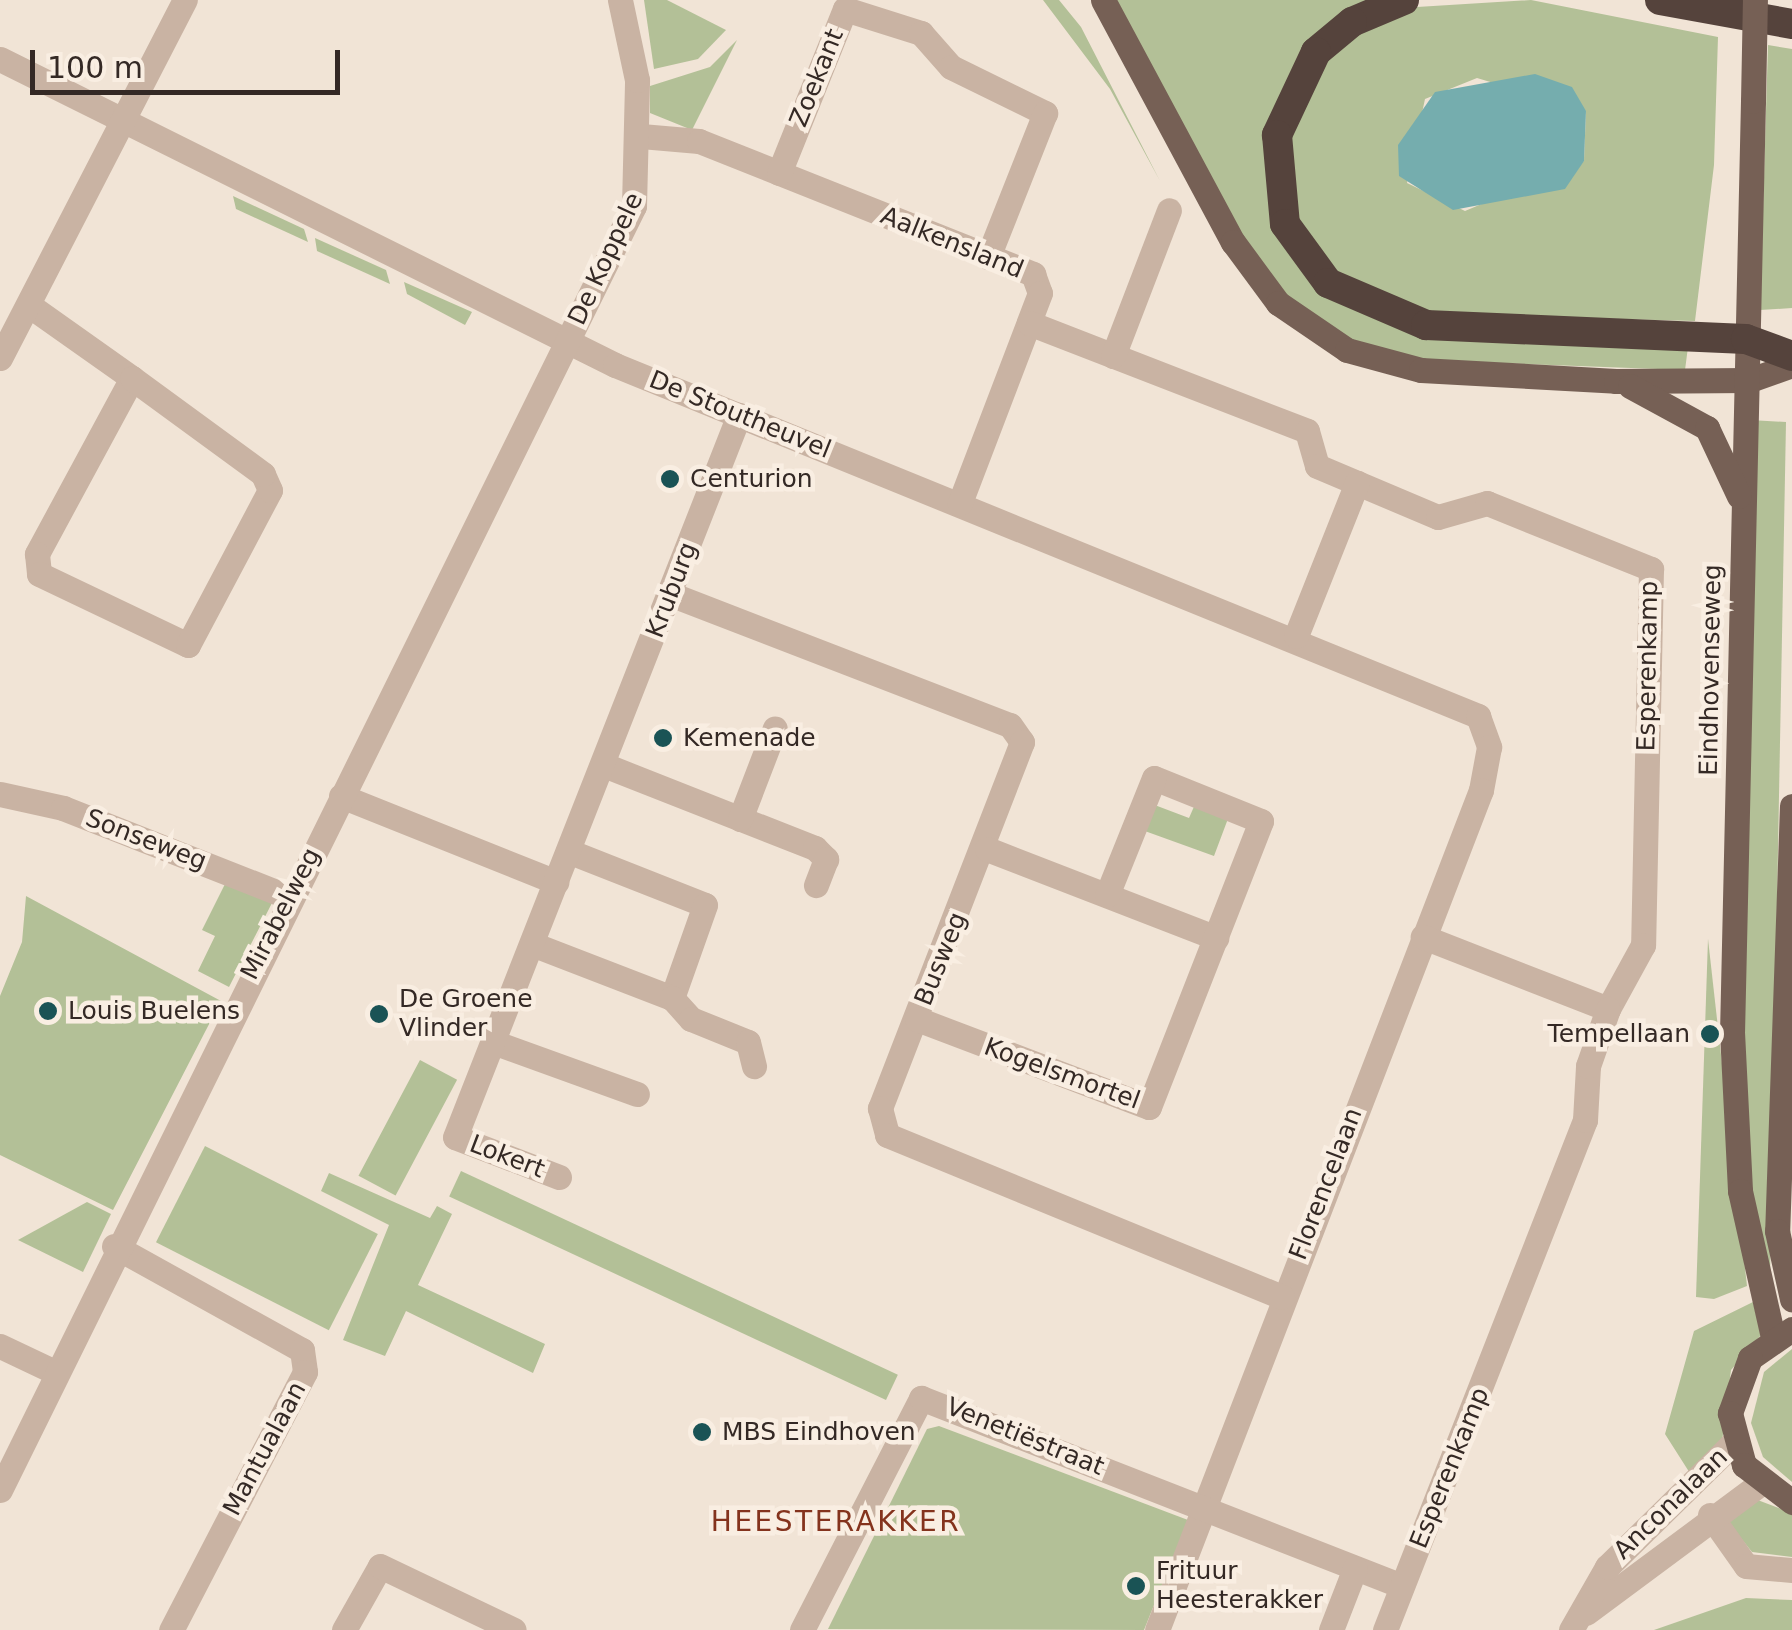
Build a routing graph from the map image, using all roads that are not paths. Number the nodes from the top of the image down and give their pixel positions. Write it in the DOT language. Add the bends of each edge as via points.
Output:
graph roads {
  1 [pos="185,0"];
  2 [pos="620,0"];
  3 [pos="1103,0"];
  4 [pos="1404,0"];
  5 [pos="1660,0"];
  6 [pos="1755,0"];
  7 [pos="1792,24"];
  8 [pos="0,59"];
  9 [pos="126,121"];
  10 [pos="641,136"];
  11 [pos="779,173"];
  12 [pos="1168,210"];
  13 [pos="988,256"];
  14 [pos="33,308"];
  15 [pos="1029,322"];
  16 [pos="1746,339"];
  17 [pos="568,340"];
  18 [pos="1114,356"];
  19 [pos="1792,356"];
  20 [pos="0,358"];
  21 [pos="1792,365"];
  22 [pos="132,378"];
  23 [pos="1750,380"];
  24 [pos="1616,381"];
  25 [pos="739,415"];
  26 [pos="1357,483"];
  27 [pos="960,503"];
  28 [pos="1745,516"];
  29 [pos="670,594"];
  30 [pos="1296,636"];
  31 [pos="775,728"];
  32 [pos="1488,737"];
  33 [pos="604,765"];
  34 [pos="0,794"];
  35 [pos="341,796"];
  36 [pos="1792,806"];
  37 [pos="740,818"];
  38 [pos="986,848"];
  39 [pos="568,851"];
  40 [pos="556,882"];
  41 [pos="816,885"];
  42 [pos="1107,895"];
  43 [pos="289,896"];
  44 [pos="1423,937"];
  45 [pos="1216,938"];
  46 [pos="532,944"];
  47 [pos="672,998"];
  48 [pos="1608,1009"];
  49 [pos="917,1020"];
  50 [pos="493,1042"];
  51 [pos="754,1066"];
  52 [pos="637,1094"];
  53 [pos="455,1137"];
  54 [pos="558,1177"];
  55 [pos="114,1246"];
  56 [pos="1282,1298"];
  57 [pos="1792,1299"];
  58 [pos="1782,1334"];
  59 [pos="0,1346"];
  60 [pos="53,1371"];
  61 [pos="1734,1442"];
  62 [pos="1760,1484"];
  63 [pos="0,1490"];
  64 [pos="1792,1502"];
  65 [pos="1204,1510"];
  66 [pos="1710,1516"];
  67 [pos="1354,1568"];
  68 [pos="1792,1570"];
  69 [pos="1402,1586"];
  70 [pos="1574,1624"];
  71 [pos="171,1630"];
  72 [pos="344,1630"];
  73 [pos="514,1630"];
  74 [pos="802,1630"];
  75 [pos="1158,1630"];
  76 [pos="1331,1630"];
  77 [pos="1386,1630"];
  1 -- 9 [label="street"];
  2 -- 10 [label="street, De Koppele" via="632,27"];
  3 -- 24 [label="main road" via="1233,242 1305,323 1385,364"];
  4 -- 16 [label="highway" via="1352,22 1316,52 1278,135 1285,224 1328,283 1426,325"];
  5 -- 7 [label="highway"];
  6 -- 16 [label="main road, Eindhovenseweg, bridge"];
  8 -- 9 [label="street, De Stoutheuvel"];
  9 -- 14 [label="street"];
  9 -- 17 [label="street, De Stoutheuvel"];
  10 -- 11 [label="street, Aalkensland" via="683,136"];
  10 -- 17 [label="street, De Koppele" via="634,206"];
  11 -- 13 [label="street, Aalkensland"];
  11 -- 13 [label="street, Zoekant" via="844,10 921,34 951,67 1046,113"];
  12 -- 18 [label="street"];
  13 -- 15 [label="street, Aalkensland" via="1038,282"];
  14 -- 20 [label="street"];
  14 -- 22 [label="street"];
  15 -- 18 [label="street, Esperenkamp"];
  15 -- 27 [label="street, Aalkensland"];
  16 -- 19 [label="highway"];
  16 -- 23 [label="main road, Eindhovenseweg"];
  17 -- 25 [label="street, De Stoutheuvel"];
  17 -- 35 [label="street, Mirabelweg"];
  18 -- 26 [label="street, Esperenkamp" via="1307,431 1317,466"];
  21 -- 23 [label="main road"];
  22 -- 22 [label="street" via="37,567 188,645 270,490 263,474"];
  23 -- 24 [label="main road"];
  23 -- 28 [label="main road, Eindhovenseweg"];
  24 -- 28 [label="main road" via="1707,428"];
  25 -- 27 [label="street, De Stoutheuvel"];
  25 -- 29 [label="street, Kruburg"];
  26 -- 30 [label="street"];
  26 -- 48 [label="street, Esperenkamp" via="1443,518 1487,502 1651,570 1643,945"];
  27 -- 30 [label="street, De Stoutheuvel"];
  28 -- 58 [label="main road, Eindhovenseweg" via="1735,1139"];
  29 -- 33 [label="street, Kruburg"];
  29 -- 38 [label="street, Busweg" via="1010,725 1021,752"];
  30 -- 32 [label="street, De Stoutheuvel" via="1462,704"];
  31 -- 37 [label="street"];
  32 -- 44 [label="street, Florencelaan" via="1481,790"];
  33 -- 37 [label="street"];
  33 -- 39 [label="street, Kruburg"];
  34 -- 43 [label="street, Sonseweg" via="64,808"];
  35 -- 40 [label="street"];
  35 -- 43 [label="street, Mirabelweg"];
  36 -- 57 [label="main road" via="1776,1231"];
  37 -- 41 [label="street" via="815,848 826,859"];
  38 -- 42 [label="street"];
  38 -- 49 [label="street, Busweg"];
  39 -- 40 [label="street, Kruburg"];
  39 -- 47 [label="street" via="705,905"];
  40 -- 46 [label="street, Kruburg"];
  42 -- 45 [label="street"];
  42 -- 45 [label="street, Kogelsmortel" via="1154,778 1261,820"];
  43 -- 55 [label="street, Mirabelweg"];
  44 -- 48 [label="street"];
  44 -- 56 [label="street, Florencelaan"];
  45 -- 49 [label="street, Kogelsmortel" via="1149,1107"];
  46 -- 47 [label="street"];
  46 -- 50 [label="street, Kruburg"];
  47 -- 51 [label="street" via="691,1019 748,1042"];
  48 -- 69 [label="street, Esperenkamp" via="1588,1066 1585,1120"];
  49 -- 56 [label="street, Busweg" via="880,1108 887,1136"];
  50 -- 52 [label="street"];
  50 -- 53 [label="street, Kruburg"];
  53 -- 54 [label="street, Lokert"];
  55 -- 60 [label="street, Mirabelweg"];
  55 -- 71 [label="street, Mantualaan" via="302,1350 305,1372"];
  56 -- 65 [label="street, Florencelaan"];
  58 -- 61 [label="main road" via="1736,1384"];
  59 -- 60 [label="street"];
  60 -- 63 [label="street, Mirabelweg"];
  61 -- 62 [label="main road"];
  61 -- 70 [label="street, Anconalaan" via="1608,1566"];
  62 -- 64 [label="main road"];
  62 -- 66 [label="street, Anconalaan"];
  65 -- 67 [label="street"];
  65 -- 74 [label="street, Venetiëstraat" via="921,1398"];
  65 -- 75 [label="street, Florencelaan"];
  66 -- 68 [label="street" via="1746,1566"];
  66 -- 70 [label="street, Anconalaan"];
  67 -- 69 [label="street"];
  67 -- 76 [label="street"];
  69 -- 77 [label="street, Esperenkamp"];
  72 -- 73 [label="street" via="380,1566"];
}
